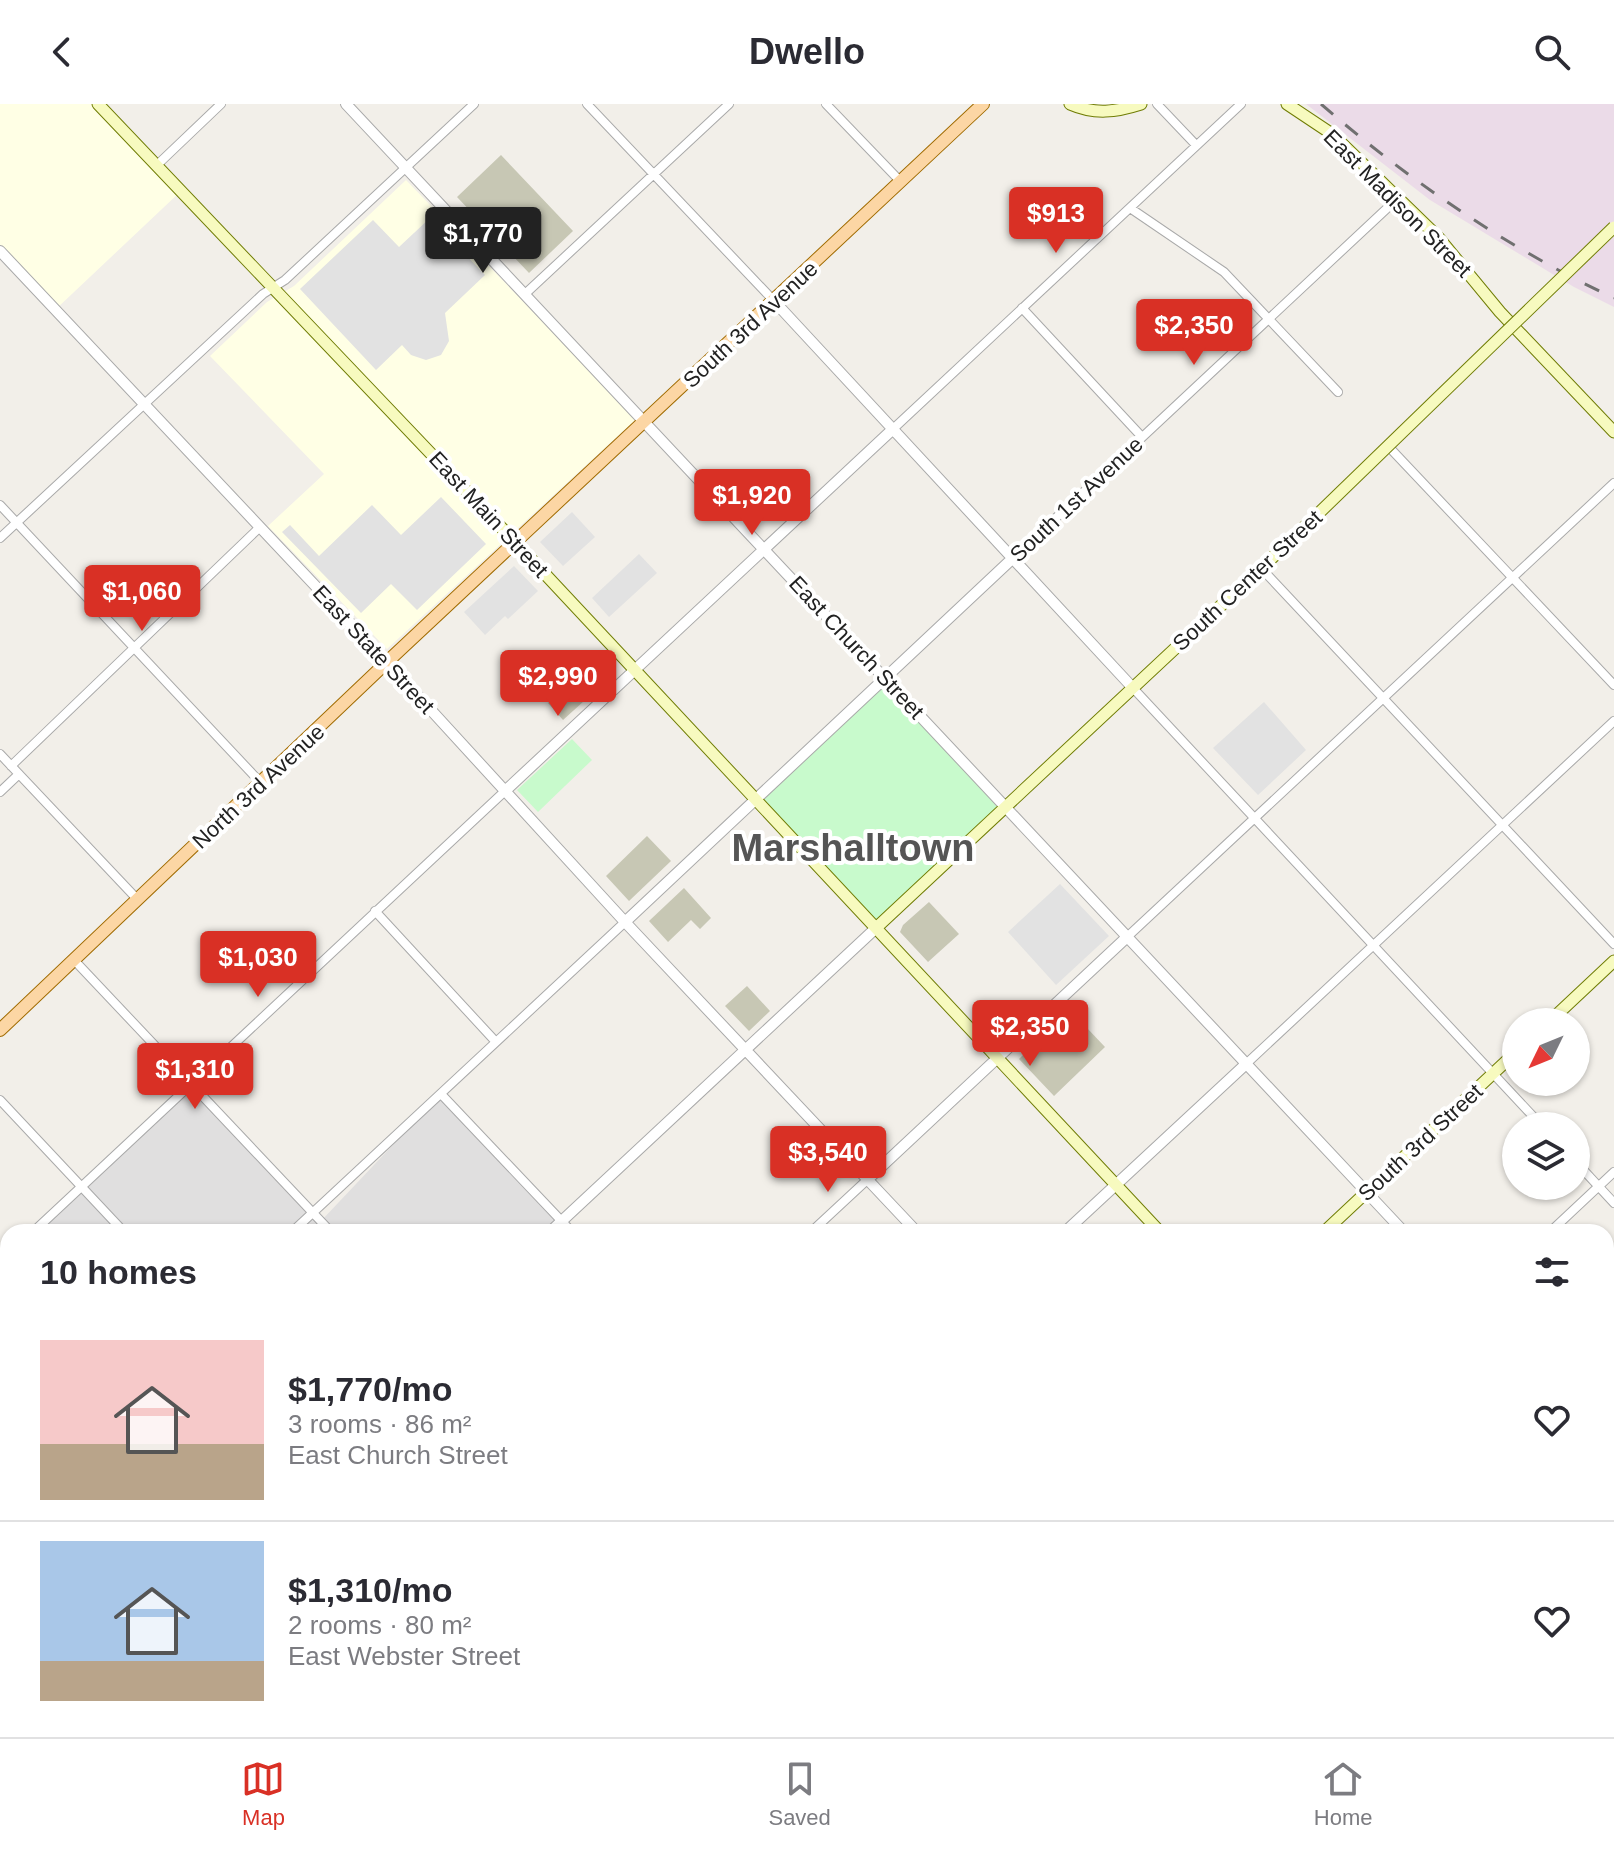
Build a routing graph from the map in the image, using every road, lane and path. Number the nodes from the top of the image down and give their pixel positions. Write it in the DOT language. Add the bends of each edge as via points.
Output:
graph roads {
  1 [pos="98,104"];
  2 [pos="221,104"];
  3 [pos="346,104"];
  4 [pos="474,104"];
  5 [pos="587,104"];
  6 [pos="729,104"];
  7 [pos="826,104"];
  8 [pos="983,104"];
  9 [pos="1070,104"];
  10 [pos="1141,104"];
  11 [pos="1157,104"];
  12 [pos="1241,104"];
  13 [pos="1287,104"];
  14 [pos="1196,145"];
  15 [pos="156,166"];
  16 [pos="406,168"];
  17 [pos="654,174"];
  18 [pos="901,182"];
  19 [pos="1397,199"];
  20 [pos="1130,208"];
  21 [pos="1614,227"];
  22 [pos="0,251"];
  23 [pos="275,287"];
  24 [pos="525,294"];
  25 [pos="774,301"];
  26 [pos="1022,308"];
  27 [pos="1269,318"];
  28 [pos="1338,392"];
  29 [pos="144,404"];
  30 [pos="645,422"];
  31 [pos="893,429"];
  32 [pos="1614,432"];
  33 [pos="1142,437"];
  34 [pos="1388,446"];
  35 [pos="1614,483"];
  36 [pos="0,505"];
  37 [pos="16,523"];
  38 [pos="260,527"];
  39 [pos="0,538"];
  40 [pos="516,543"];
  41 [pos="764,549"];
  42 [pos="1013,558"];
  43 [pos="1261,568"];
  44 [pos="1512,578"];
  45 [pos="134,649"];
  46 [pos="387,662"];
  47 [pos="635,670"];
  48 [pos="885,678"];
  49 [pos="1614,685"];
  50 [pos="1132,687"];
  51 [pos="1383,698"];
  52 [pos="1614,721"];
  53 [pos="0,754"];
  54 [pos="11,766"];
  55 [pos="19,774"];
  56 [pos="261,783"];
  57 [pos="505,791"];
  58 [pos="0,792"];
  59 [pos="755,799"];
  60 [pos="1006,806"];
  61 [pos="1254,818"];
  62 [pos="1502,825"];
  63 [pos="138,900"];
  64 [pos="375,911"];
  65 [pos="625,922"];
  66 [pos="876,928"];
  67 [pos="1126,938"];
  68 [pos="1614,944"];
  69 [pos="1373,945"];
  70 [pos="74,960"];
  71 [pos="1614,961"];
  72 [pos="1564,1008"];
  73 [pos="0,1030"];
  74 [pos="496,1042"];
  75 [pos="745,1050"];
  76 [pos="997,1058"];
  77 [pos="1246,1064"];
  78 [pos="1502,1065"];
  79 [pos="1493,1074"];
  80 [pos="191,1084"];
  81 [pos="441,1094"];
  82 [pos="0,1100"];
  83 [pos="1529,1112"];
  84 [pos="1614,1172"];
  85 [pos="1590,1177"];
  86 [pos="867,1180"];
  87 [pos="1116,1185"];
  88 [pos="82,1186"];
  89 [pos="1599,1186"];
  90 [pos="1367,1192"];
  91 [pos="1614,1203"];
  92 [pos="312,1212"];
  93 [pos="562,1221"];
  94 [pos="42,1224"];
  95 [pos="117,1224"];
  96 [pos="300,1224"];
  97 [pos="323,1224"];
  98 [pos="559,1224"];
  99 [pos="565,1224"];
  100 [pos="820,1224"];
  101 [pos="909,1224"];
  102 [pos="1074,1224"];
  103 [pos="1153,1224"];
  104 [pos="1333,1224"];
  105 [pos="1397,1224"];
  106 [pos="1559,1224"];
  1 -- 15 [label="main road, East Main Street"];
  2 -- 15 [label="street"];
  3 -- 16 [label="street, East Church Street"];
  4 -- 16 [label="street"];
  5 -- 17 [label="street"];
  6 -- 17 [label="street"];
  7 -- 18 [label="street"];
  8 -- 18 [label="main road, South 3rd Avenue"];
  9 -- 10 [label="main road" via="1103,112"];
  11 -- 14 [label="street"];
  12 -- 14 [label="street"];
  13 -- 19 [label="main road, East Madison Street" via="1332,134"];
  14 -- 20 [label="street"];
  15 -- 23 [label="main road, East Main Street"];
  16 -- 23 [label="street"];
  16 -- 24 [label="street, East Church Street"];
  17 -- 24 [label="street"];
  17 -- 25 [label="street"];
  18 -- 25 [label="main road, South 3rd Avenue"];
  19 -- 27 [label="street, South 1st Avenue"];
  19 -- 32 [label="main road, East Madison Street" via="1438,237 1500,312"];
  20 -- 26 [label="street"];
  20 -- 27 [label="street" via="1224,272"];
  21 -- 43 [label="main road, South Center Street, bridge"];
  22 -- 29 [label="street, East State Street"];
  23 -- 29 [label="street"];
  23 -- 40 [label="main road, East Main Street"];
  24 -- 30 [label="street, East Church Street"];
  25 -- 30 [label="main road, South 3rd Avenue"];
  25 -- 31 [label="street"];
  26 -- 31 [label="street"];
  26 -- 33 [label="street"];
  27 -- 28 [label="street"];
  27 -- 33 [label="street, South 1st Avenue"];
  29 -- 37 [label="street"];
  29 -- 38 [label="street, East State Street"];
  30 -- 40 [label="main road, South 3rd Avenue"];
  30 -- 41 [label="street, East Church Street"];
  31 -- 41 [label="street"];
  31 -- 42 [label="street"];
  33 -- 42 [label="street, South 1st Avenue"];
  34 -- 44 [label="street"];
  35 -- 44 [label="street"];
  36 -- 37 [label="street"];
  37 -- 39 [label="street"];
  37 -- 45 [label="street"];
  38 -- 45 [label="street"];
  38 -- 46 [label="street, East State Street"];
  40 -- 46 [label="main road, North 3rd Avenue"];
  40 -- 47 [label="main road, East Main Street"];
  41 -- 47 [label="street"];
  41 -- 48 [label="street, East Church Street"];
  42 -- 48 [label="street, South 1st Avenue"];
  42 -- 50 [label="street"];
  43 -- 50 [label="main road, South Center Street"];
  43 -- 51 [label="street"];
  44 -- 49 [label="street"];
  44 -- 51 [label="street"];
  45 -- 54 [label="street"];
  45 -- 56 [label="street"];
  46 -- 56 [label="main road, North 3rd Avenue"];
  46 -- 57 [label="street, East State Street"];
  47 -- 57 [label="street"];
  47 -- 59 [label="main road, East Main Street"];
  48 -- 59 [label="street, South 1st Avenue"];
  48 -- 60 [label="street, East Church Street"];
  50 -- 60 [label="main road, South Center Street"];
  50 -- 61 [label="street"];
  51 -- 61 [label="street"];
  51 -- 62 [label="street"];
  52 -- 62 [label="street"];
  53 -- 54 [label="street"];
  54 -- 55 [label="street"];
  55 -- 58 [label="street"];
  55 -- 63 [label="street"];
  56 -- 63 [label="main road, North 3rd Avenue"];
  57 -- 64 [label="street"];
  57 -- 65 [label="street, East State Street"];
  59 -- 65 [label="street, South 1st Avenue"];
  59 -- 66 [label="main road, East Main Street"];
  60 -- 66 [label="main road, South Center Street"];
  60 -- 67 [label="street, East Church Street"];
  61 -- 67 [label="street"];
  61 -- 69 [label="street"];
  62 -- 68 [label="street"];
  62 -- 69 [label="street"];
  63 -- 70 [label="main road, North 3rd Avenue"];
  64 -- 74 [label="street"];
  64 -- 80 [label="street"];
  65 -- 74 [label="street"];
  65 -- 75 [label="street, East State Street"];
  66 -- 75 [label="street"];
  66 -- 76 [label="main road, East Main Street"];
  67 -- 76 [label="street"];
  67 -- 77 [label="street, East Church Street"];
  69 -- 77 [label="street"];
  69 -- 79 [label="street"];
  70 -- 73 [label="main road, North 3rd Avenue"];
  70 -- 80 [label="street"];
  71 -- 72 [label="main road"];
  74 -- 81 [label="street"];
  75 -- 86 [label="street, East State Street"];
  75 -- 93 [label="street"];
  76 -- 86 [label="street"];
  76 -- 87 [label="main road, East Main Street"];
  77 -- 87 [label="street"];
  77 -- 90 [label="street, East Church Street"];
  78 -- 79 [label="main road, South 3rd Street"];
  79 -- 83 [label="street"];
  79 -- 90 [label="main road, South 3rd Street"];
  80 -- 88 [label="street"];
  80 -- 92 [label="street"];
  81 -- 92 [label="street"];
  81 -- 93 [label="street"];
  82 -- 88 [label="street"];
  84 -- 89 [label="street"];
  85 -- 89 [label="street"];
  86 -- 100 [label="street"];
  86 -- 101 [label="street, East State Street"];
  87 -- 102 [label="street"];
  87 -- 103 [label="main road, East Main Street"];
  88 -- 94 [label="street"];
  88 -- 95 [label="street"];
  89 -- 91 [label="street"];
  89 -- 106 [label="street"];
  90 -- 104 [label="main road, South 3rd Street"];
  90 -- 105 [label="street, East Church Street"];
  92 -- 96 [label="street"];
  92 -- 97 [label="street"];
  93 -- 98 [label="street"];
  93 -- 99 [label="street"];
}
